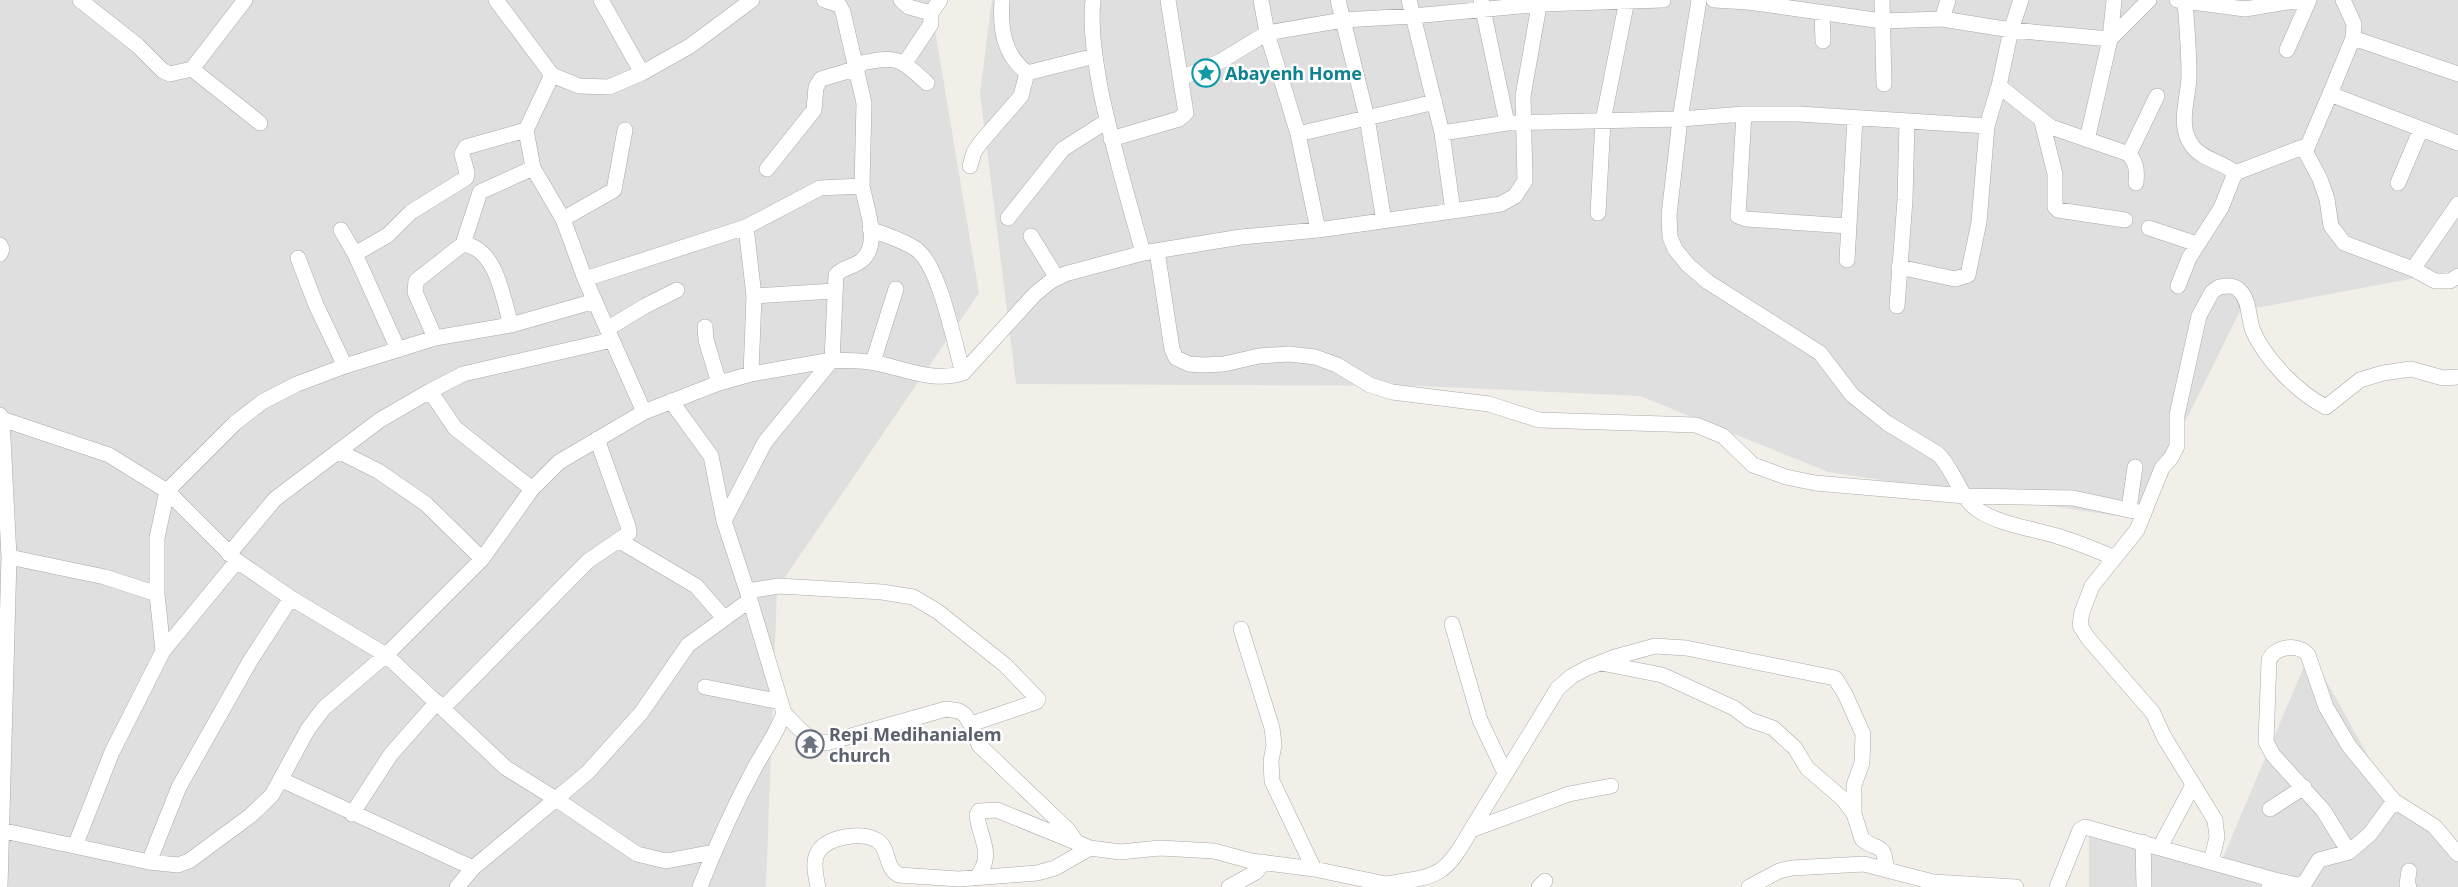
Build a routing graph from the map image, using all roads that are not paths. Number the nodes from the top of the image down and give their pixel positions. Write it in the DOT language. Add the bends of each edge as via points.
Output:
graph roads {
  1 [pos="80,0"];
  2 [pos="496,0"];
  3 [pos="601,0"];
  4 [pos="752,0"];
  5 [pos="824,0"];
  6 [pos="901,0"];
  7 [pos="940,0"];
  8 [pos="1002,0"];
  9 [pos="1093,0"];
  10 [pos="1168,0"];
  11 [pos="1261,0"];
  12 [pos="1338,0"];
  13 [pos="1409,0"];
  14 [pos="1626,0"];
  15 [pos="1663,0"];
  16 [pos="1699,0"];
  17 [pos="1714,0"];
  18 [pos="1882,0"];
  19 [pos="1948,0"];
  20 [pos="2021,0"];
  21 [pos="2114,0"];
  22 [pos="2149,0"];
  23 [pos="2300,0"];
  24 [pos="2309,0"];
  25 [pos="2343,0"];
  26 [pos="243,1"];
  27 [pos="1748,1"];
  28 [pos="2181,1"];
  29 [pos="1540,2"];
  30 [pos="1482,4"];
  31 [pos="2245,4"];
  32 [pos="1814,8"];
  33 [pos="931,13"];
  34 [pos="1413,16"];
  35 [pos="1942,19"];
  36 [pos="1343,20"];
  37 [pos="1882,21"];
  38 [pos="2011,30"];
  39 [pos="1267,33"];
  40 [pos="2353,38"];
  41 [pos="2110,39"];
  42 [pos="1824,41"];
  43 [pos="2287,50"];
  44 [pos="1094,56"];
  45 [pos="905,63"];
  46 [pos="857,66"];
  47 [pos="192,69"];
  48 [pos="642,73"];
  49 [pos="1027,73"];
  50 [pos="2458,74"];
  51 [pos="552,75"];
  52 [pos="1180,78"];
  53 [pos="927,83"];
  54 [pos="1884,84"];
  55 [pos="1999,86"];
  56 [pos="2330,94"];
  57 [pos="1435,102"];
  58 [pos="2184,104"];
  59 [pos="1744,114"];
  60 [pos="1367,118"];
  61 [pos="1855,118"];
  62 [pos="1680,119"];
  63 [pos="1107,121"];
  64 [pos="1603,121"];
  65 [pos="1907,121"];
  66 [pos="2042,122"];
  67 [pos="260,123"];
  68 [pos="1507,123"];
  69 [pos="1524,124"];
  70 [pos="1987,126"];
  71 [pos="2421,129"];
  72 [pos="526,130"];
  73 [pos="625,130"];
  74 [pos="1442,133"];
  75 [pos="1298,134"];
  76 [pos="1111,139"];
  77 [pos="2087,140"];
  78 [pos="2458,143"];
  79 [pos="2306,150"];
  80 [pos="2129,154"];
  81 [pos="970,166"];
  82 [pos="533,168"];
  83 [pos="767,169"];
  84 [pos="2235,173"];
  85 [pos="2398,182"];
  86 [pos="2136,183"];
  87 [pos="862,186"];
  88 [pos="2458,204"];
  89 [pos="1453,211"];
  90 [pos="1598,213"];
  91 [pos="1008,218"];
  92 [pos="563,219"];
  93 [pos="2126,220"];
  94 [pos="1384,221"];
  95 [pos="1848,226"];
  96 [pos="746,227"];
  97 [pos="870,228"];
  98 [pos="2149,228"];
  99 [pos="341,230"];
  100 [pos="1318,230"];
  101 [pos="1031,236"];
  102 [pos="464,244"];
  103 [pos="2198,244"];
  104 [pos="0,246"];
  105 [pos="1150,252"];
  106 [pos="0,254"];
  107 [pos="355,254"];
  108 [pos="298,258"];
  109 [pos="1847,260"];
  110 [pos="1899,267"];
  111 [pos="2413,269"];
  112 [pos="1057,278"];
  113 [pos="585,279"];
  114 [pos="2455,281"];
  115 [pos="2178,286"];
  116 [pos="896,289"];
  117 [pos="677,290"];
  118 [pos="834,291"];
  119 [pos="754,296"];
  120 [pos="594,301"];
  121 [pos="1897,306"];
  122 [pos="511,325"];
  123 [pos="706,327"];
  124 [pos="610,335"];
  125 [pos="435,338"];
  126 [pos="398,349"];
  127 [pos="832,360"];
  128 [pos="873,362"];
  129 [pos="345,366"];
  130 [pos="963,373"];
  131 [pos="751,374"];
  132 [pos="2458,377"];
  133 [pos="719,382"];
  134 [pos="430,391"];
  135 [pos="671,401"];
  136 [pos="644,412"];
  137 [pos="1,417"];
  138 [pos="597,439"];
  139 [pos="338,451"];
  140 [pos="2135,467"];
  141 [pos="532,488"];
  142 [pos="167,491"];
  143 [pos="1965,496"];
  144 [pos="2136,511"];
  145 [pos="724,521"];
  146 [pos="620,541"];
  147 [pos="9,557"];
  148 [pos="233,558"];
  149 [pos="2115,558"];
  150 [pos="482,559"];
  151 [pos="157,594"];
  152 [pos="748,596"];
  153 [pos="291,598"];
  154 [pos="4,600"];
  155 [pos="724,618"];
  156 [pos="1452,624"];
  157 [pos="1241,629"];
  158 [pos="164,651"];
  159 [pos="386,655"];
  160 [pos="1601,664"];
  161 [pos="705,687"];
  162 [pos="440,705"];
  163 [pos="782,707"];
  164 [pos="971,724"];
  165 [pos="1506,773"];
  166 [pos="282,780"];
  167 [pos="2193,785"];
  168 [pos="1611,786"];
  169 [pos="2304,787"];
  170 [pos="556,799"];
  171 [pos="2394,801"];
  172 [pos="2270,809"];
  173 [pos="352,814"];
  174 [pos="1854,814"];
  175 [pos="0,830"];
  176 [pos="1471,830"];
  177 [pos="2143,842"];
  178 [pos="1083,845"];
  179 [pos="75,846"];
  180 [pos="2160,847"];
  181 [pos="714,852"];
  182 [pos="2349,852"];
  183 [pos="2458,854"];
  184 [pos="149,862"];
  185 [pos="1264,862"];
  186 [pos="2211,862"];
  187 [pos="472,868"];
  188 [pos="1886,868"];
  189 [pos="1314,869"];
  190 [pos="2409,871"];
  191 [pos="976,878"];
  192 [pos="2270,883"];
  193 [pos="1386,885"];
  194 [pos="0,887"];
  195 [pos="457,887"];
  196 [pos="700,887"];
  197 [pos="818,887"];
  198 [pos="1229,887"];
  199 [pos="1749,887"];
  200 [pos="2016,887"];
  201 [pos="2057,887"];
  202 [pos="2144,887"];
  203 [pos="2409,887"];
  1 -- 47 [label="street" via="138,46 163,71 170,74"];
  2 -- 51 [label="street"];
  3 -- 48 [label="street"];
  4 -- 48 [label="street" via="690,46"];
  5 -- 46 [label="street" via="840,5"];
  6 -- 33 [label="street" via="910,7"];
  7 -- 33 [label="street"];
  8 -- 49 [label="street" via="1004,39 1013,59"];
  9 -- 44 [label="street"];
  10 -- 52 [label="street"];
  11 -- 39 [label="street"];
  12 -- 36 [label="street"];
  13 -- 34 [label="street"];
  14 -- 15 [label="street"];
  14 -- 29 [label="street"];
  14 -- 64 [label="street"];
  16 -- 62 [label="street"];
  17 -- 27 [label="street"];
  18 -- 37 [label="street"];
  19 -- 35 [label="street"];
  20 -- 38 [label="street"];
  21 -- 41 [label="street"];
  22 -- 41 [label="street"];
  23 -- 31 [label="street"];
  24 -- 43 [label="street"];
  25 -- 40 [label="street" via="2354,24"];
  26 -- 47 [label="street"];
  27 -- 32 [label="street"];
  28 -- 31 [label="street"];
  28 -- 58 [label="street" via="2189,78"];
  29 -- 30 [label="street"];
  29 -- 69 [label="street" via="1523,96"];
  30 -- 34 [label="street"];
  30 -- 68 [label="street"];
  32 -- 37 [label="street"];
  32 -- 42 [label="street"];
  33 -- 45 [label="street" via="931,24"];
  34 -- 36 [label="street"];
  34 -- 57 [label="street"];
  35 -- 37 [label="street"];
  35 -- 38 [label="street"];
  36 -- 39 [label="street"];
  36 -- 60 [label="street"];
  37 -- 54 [label="street"];
  38 -- 41 [label="street"];
  38 -- 55 [label="street"];
  39 -- 52 [label="street" via="1221,61"];
  39 -- 75 [label="street"];
  40 -- 50 [label="street"];
  40 -- 56 [label="street"];
  41 -- 77 [label="street"];
  44 -- 49 [label="street"];
  44 -- 63 [label="street"];
  45 -- 46 [label="street" via="887,58"];
  45 -- 53 [label="street"];
  46 -- 83 [label="street" via="821,79 816,87 814,110"];
  46 -- 87 [label="street" via="864,103"];
  47 -- 67 [label="street"];
  48 -- 51 [label="street" via="609,87 579,86"];
  49 -- 81 [label="street" via="1021,96 981,142"];
  51 -- 72 [label="street"];
  52 -- 76 [label="street" via="1184,116"];
  55 -- 66 [label="street"];
  55 -- 70 [label="street"];
  56 -- 71 [label="street"];
  56 -- 79 [label="street"];
  57 -- 60 [label="street"];
  57 -- 74 [label="street"];
  58 -- 80 [label="street" via="2154,95"];
  58 -- 84 [label="street" via="2188,138 2193,148"];
  59 -- 61 [label="street"];
  59 -- 62 [label="street"];
  59 -- 95 [label="street" via="1738,216"];
  60 -- 75 [label="street"];
  60 -- 94 [label="street"];
  61 -- 65 [label="street"];
  61 -- 95 [label="street"];
  62 -- 64 [label="street"];
  62 -- 143 [label="street" via="1669,215 1670,237 1688,265 1708,282 1820,353 1852,396 1887,424 1944,460"];
  63 -- 76 [label="street"];
  63 -- 91 [label="street" via="1063,149"];
  64 -- 69 [label="street"];
  64 -- 90 [label="street"];
  65 -- 70 [label="street"];
  65 -- 110 [label="street"];
  66 -- 77 [label="street"];
  66 -- 93 [label="street" via="2055,174 2055,207 2066,212"];
  68 -- 69 [label="street"];
  68 -- 74 [label="street"];
  69 -- 89 [label="street" via="1525,181 1521,189 1501,204"];
  70 -- 110 [label="street" via="1979,222 1968,275 1955,279"];
  71 -- 78 [label="street"];
  71 -- 85 [label="street"];
  72 -- 82 [label="street"];
  72 -- 107 [label="street" via="466,147 462,154 466,178 411,212 388,235"];
  73 -- 92 [label="street" via="614,190"];
  74 -- 89 [label="street"];
  75 -- 100 [label="street"];
  76 -- 105 [label="street"];
  77 -- 80 [label="street"];
  79 -- 84 [label="street" via="2299,147"];
  79 -- 111 [label="street" via="2327,200 2331,226 2339,238"];
  80 -- 86 [label="street" via="2138,170"];
  82 -- 92 [label="street"];
  82 -- 102 [label="street" via="480,192"];
  84 -- 103 [label="street" via="2221,208"];
  87 -- 96 [label="street" via="820,188"];
  87 -- 97 [label="street"];
  88 -- 111 [label="street"];
  89 -- 94 [label="street"];
  92 -- 113 [label="street"];
  94 -- 100 [label="street"];
  95 -- 109 [label="street"];
  96 -- 113 [label="street"];
  96 -- 119 [label="street"];
  97 -- 118 [label="street" via="868,253 858,264 842,268"];
  97 -- 130 [label="street" via="915,248 926,259 937,280"];
  98 -- 103 [label="street"];
  99 -- 107 [label="street"];
  100 -- 105 [label="street" via="1241,237"];
  101 -- 112 [label="street"];
  102 -- 122 [label="street" via="478,248 492,268"];
  102 -- 125 [label="street" via="414,285"];
  103 -- 115 [label="street"];
  104 -- 106 [label="street"];
  105 -- 112 [label="street"];
  105 -- 143 [label="street" via="1172,349 1176,358 1189,364 1224,364 1259,356 1289,354 1315,357 1337,365 1370,385 1392,392 1489,404 1539,420 1696,425 1723,436 1753,465 1786,477 1815,483"];
  107 -- 126 [label="street"];
  108 -- 129 [label="street"];
  110 -- 121 [label="street"];
  111 -- 114 [label="street" via="2435,281"];
  112 -- 130 [label="street" via="1035,294"];
  113 -- 120 [label="street"];
  116 -- 128 [label="street"];
  117 -- 124 [label="street" via="645,306"];
  118 -- 119 [label="street"];
  118 -- 127 [label="street"];
  119 -- 131 [label="street"];
  120 -- 122 [label="street"];
  120 -- 124 [label="street"];
  122 -- 125 [label="street"];
  123 -- 133 [label="street" via="706,340"];
  124 -- 134 [label="street" via="463,374"];
  124 -- 136 [label="street"];
  125 -- 126 [label="street"];
  126 -- 129 [label="street"];
  127 -- 128 [label="street"];
  127 -- 131 [label="street"];
  127 -- 145 [label="street" via="765,442"];
  128 -- 130 [label="street" via="931,377"];
  129 -- 142 [label="street" via="297,384 262,402 235,423"];
  131 -- 133 [label="street"];
  132 -- 144 [label="street" via="2443,378 2411,369 2383,373 2360,380 2326,407 2292,384 2262,347 2253,330 2242,292 2230,285 2219,286 2199,316 2177,415 2177,446"];
  133 -- 135 [label="street"];
  134 -- 139 [label="street" via="380,420"];
  134 -- 141 [label="street" via="455,428"];
  135 -- 136 [label="street"];
  135 -- 145 [label="street" via="711,456"];
  136 -- 138 [label="street"];
  137 -- 142 [label="street" via="109,455"];
  137 -- 147 [label="street"];
  138 -- 141 [label="street" via="559,462"];
  138 -- 146 [label="street" via="628,526 629,533"];
  139 -- 148 [label="street" via="275,499"];
  139 -- 150 [label="street" via="378,471 426,504"];
  140 -- 144 [label="street"];
  141 -- 150 [label="street"];
  142 -- 148 [label="street"];
  142 -- 151 [label="street" via="157,538"];
  143 -- 144 [label="street" via="2073,498"];
  143 -- 149 [label="street" via="1984,513"];
  144 -- 149 [label="street" via="2134,536"];
  145 -- 152 [label="street"];
  146 -- 155 [label="street" via="696,586"];
  146 -- 162 [label="street" via="588,561"];
  147 -- 151 [label="street" via="105,577"];
  147 -- 154 [label="street"];
  148 -- 153 [label="street"];
  148 -- 158 [label="street"];
  149 -- 167 [label="street" via="2092,586 2080,625 2153,713"];
  150 -- 159 [label="street"];
  151 -- 158 [label="street"];
  152 -- 155 [label="street"];
  152 -- 163 [label="street"];
  152 -- 164 [label="street" via="779,586 882,592 913,597 929,606 1005,665 1038,699"];
  153 -- 159 [label="street"];
  153 -- 184 [label="street" via="250,661 179,787"];
  154 -- 175 [label="street"];
  155 -- 170 [label="street" via="688,645 641,713 588,772"];
  156 -- 165 [label="street" via="1480,720"];
  157 -- 189 [label="street" via="1272,728 1272,780"];
  158 -- 179 [label="street" via="112,752"];
  159 -- 162 [label="street"];
  159 -- 166 [label="street" via="324,708 308,729"];
  160 -- 165 [label="street" via="1572,676 1558,688"];
  160 -- 174 [label="street" via="1662,675 1734,708 1750,720 1773,728 1795,748 1807,768 1832,788"];
  160 -- 174 [label="street" via="1656,646 1686,648 1833,676 1846,694 1863,734 1862,763 1854,785"];
  161 -- 163 [label="street"];
  162 -- 170 [label="street" via="506,768"];
  162 -- 173 [label="street" via="391,754"];
  163 -- 164 [label="street" via="809,738 826,743 946,708 959,711"];
  163 -- 181 [label="street" via="780,725 755,767"];
  164 -- 178 [label="street" via="979,745"];
  165 -- 176 [label="street"];
  166 -- 173 [label="street"];
  166 -- 184 [label="street" via="262,806 189,861 178,865"];
  167 -- 180 [label="street"];
  167 -- 186 [label="street" via="2217,826"];
  168 -- 176 [label="street" via="1569,794"];
  169 -- 171 [label="street" via="2266,742 2269,660 2271,654 2284,648 2305,652 2326,707 2338,728"];
  169 -- 172 [label="street"];
  169 -- 182 [label="street" via="2323,810"];
  170 -- 181 [label="street" via="637,854 666,861"];
  170 -- 187 [label="street"];
  171 -- 182 [label="street" via="2370,834"];
  171 -- 183 [label="street" via="2434,826"];
  173 -- 187 [label="street"];
  174 -- 188 [label="street" via="1862,839 1881,848"];
  175 -- 179 [label="street"];
  175 -- 194 [label="street"];
  176 -- 193 [label="street" via="1446,868 1436,874"];
  177 -- 180 [label="street"];
  177 -- 201 [label="street" via="2085,827 2080,830"];
  177 -- 202 [label="street"];
  178 -- 185 [label="street" via="1120,852 1160,848 1214,851"];
  178 -- 191 [label="street" via="1049,870"];
  178 -- 191 [label="street" via="997,810 982,810 978,819 986,850"];
  179 -- 184 [label="street"];
  180 -- 186 [label="street"];
  181 -- 196 [label="street"];
  182 -- 192 [label="street" via="2319,860 2304,884"];
  185 -- 189 [label="street"];
  185 -- 198 [label="street" via="1256,872"];
  186 -- 192 [label="street"];
  187 -- 195 [label="street"];
  188 -- 199 [label="street" via="1864,864 1792,868 1779,871"];
  188 -- 200 [label="street" via="1933,882"];
  189 -- 193 [label="street"];
  190 -- 203 [label="street"];
  191 -- 197 [label="street" via="959,880 899,874 892,870 880,842 874,838 852,836 832,842 818,852 815,861"];
}
